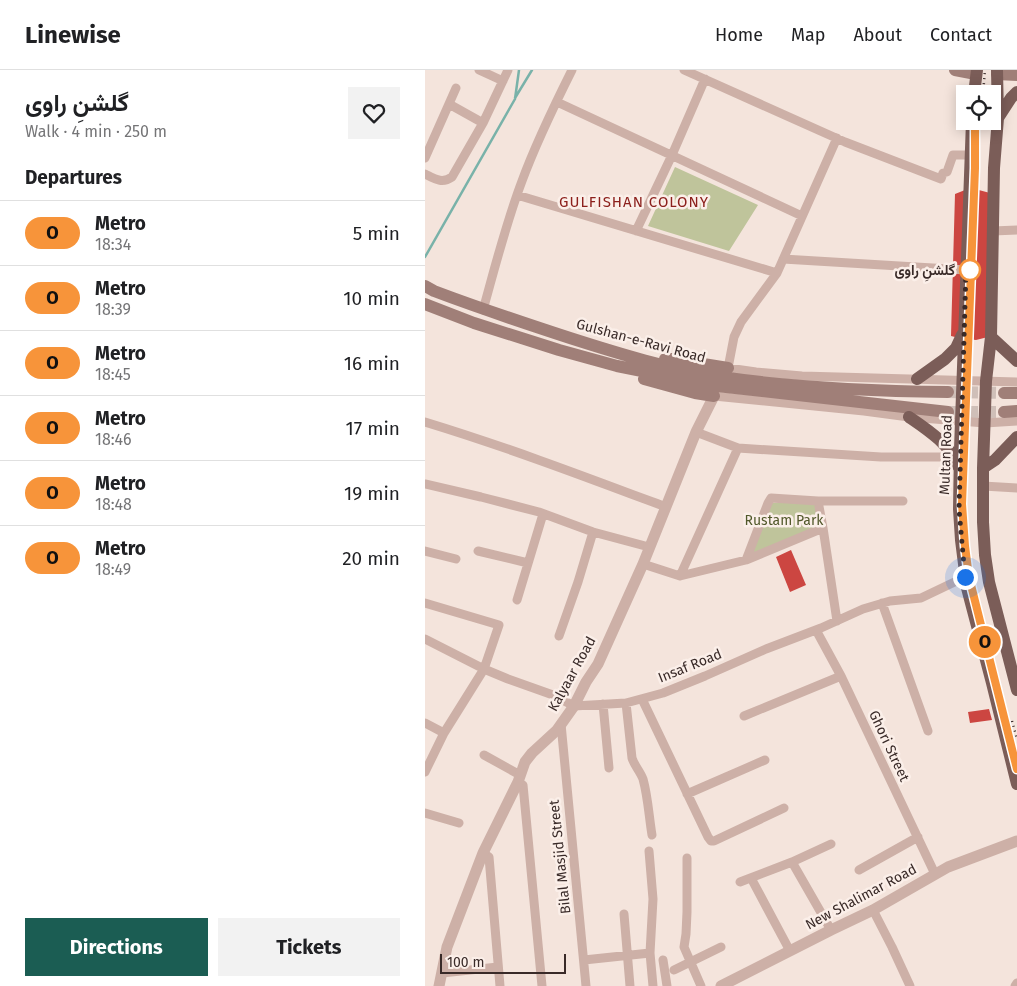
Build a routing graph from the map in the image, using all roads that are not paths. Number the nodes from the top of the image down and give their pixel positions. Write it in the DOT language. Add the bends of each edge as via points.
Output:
graph roads {
  1 [pos="479,70"];
  2 [pos="508,70"];
  3 [pos="572,70"];
  4 [pos="684,70"];
  5 [pos="955,70"];
  6 [pos="977,72"];
  7 [pos="997,72"];
  8 [pos="1017,75"];
  9 [pos="705,79"];
  10 [pos="503,82"];
  11 [pos="975,85"];
  12 [pos="997,85"];
  13 [pos="456,88"];
  14 [pos="1017,92"];
  15 [pos="557,102"];
  16 [pos="449,104"];
  17 [pos="1001,112"];
  18 [pos="483,123"];
  19 [pos="972,130"];
  20 [pos="996,130"];
  21 [pos="837,138"];
  22 [pos="671,155"];
  23 [pos="971,155"];
  24 [pos="425,158"];
  25 [pos="425,174"];
  26 [pos="517,195"];
  27 [pos="802,216"];
  28 [pos="1017,230"];
  29 [pos="636,231"];
  30 [pos="993,231"];
  31 [pos="783,259"];
  32 [pos="966,270"];
  33 [pos="777,273"];
  34 [pos="429,288"];
  35 [pos="427,307"];
  36 [pos="483,310"];
  37 [pos="501,316"];
  38 [pos="496,329"];
  39 [pos="964,329"];
  40 [pos="991,337"];
  41 [pos="647,361"];
  42 [pos="1017,362"];
  43 [pos="617,366"];
  44 [pos="728,368"];
  45 [pos="917,380"];
  46 [pos="963,380"];
  47 [pos="987,381"];
  48 [pos="1017,382"];
  49 [pos="948,392"];
  50 [pos="714,396"];
  51 [pos="948,412"];
  52 [pos="909,417"];
  53 [pos="961,421"];
  54 [pos="1017,421"];
  55 [pos="425,422"];
  56 [pos="985,422"];
  57 [pos="696,432"];
  58 [pos="1017,437"];
  59 [pos="738,448"];
  60 [pos="955,457"];
  61 [pos="983,468"];
  62 [pos="960,470"];
  63 [pos="425,484"];
  64 [pos="983,486"];
  65 [pos="1017,488"];
  66 [pos="818,501"];
  67 [pos="903,501"];
  68 [pos="666,507"];
  69 [pos="543,514"];
  70 [pos="823,528"];
  71 [pos="593,532"];
  72 [pos="649,547"];
  73 [pos="425,551"];
  74 [pos="478,551"];
  75 [pos="456,559"];
  76 [pos="746,560"];
  77 [pos="528,563"];
  78 [pos="643,564"];
  79 [pos="680,576"];
  80 [pos="965,577"];
  81 [pos="517,600"];
  82 [pos="425,603"];
  83 [pos="882,604"];
  84 [pos="837,621"];
  85 [pos="816,630"];
  86 [pos="559,636"];
  87 [pos="425,639"];
  88 [pos="484,669"];
  89 [pos="841,676"];
  90 [pos="1017,690"];
  91 [pos="642,699"];
  92 [pos="626,703"];
  93 [pos="603,704"];
  94 [pos="574,706"];
  95 [pos="744,716"];
  96 [pos="425,723"];
  97 [pos="561,724"];
  98 [pos="929,731"];
  99 [pos="444,733"];
  100 [pos="484,755"];
  101 [pos="765,760"];
  102 [pos="609,768"];
  103 [pos="425,772"];
  104 [pos="519,778"];
  105 [pos="1017,784"];
  106 [pos="687,794"];
  107 [pos="784,808"];
  108 [pos="425,813"];
  109 [pos="459,823"];
  110 [pos="652,835"];
  111 [pos="917,837"];
  112 [pos="1017,840"];
  113 [pos="831,844"];
  114 [pos="649,851"];
  115 [pos="483,853"];
  116 [pos="687,858"];
  117 [pos="792,862"];
  118 [pos="859,870"];
  119 [pos="935,874"];
  120 [pos="751,878"];
  121 [pos="739,882"];
  122 [pos="873,910"];
  123 [pos="625,914"];
  124 [pos="831,930"];
  125 [pos="721,947"];
  126 [pos="790,951"];
  127 [pos="650,953"];
  128 [pos="628,956"];
  129 [pos="583,960"];
  130 [pos="663,960"];
  131 [pos="690,962"];
  132 [pos="498,967"];
  133 [pos="675,970"];
  134 [pos="442,973"];
  135 [pos="439,986"];
  136 [pos="500,986"];
  137 [pos="542,986"];
  138 [pos="586,986"];
  139 [pos="630,986"];
  140 [pos="653,986"];
  141 [pos="667,986"];
  142 [pos="701,986"];
  143 [pos="721,986"];
  144 [pos="910,986"];
  1 -- 10 [label="street"];
  2 -- 10 [label="street"];
  3 -- 15 [label="street"];
  4 -- 9 [label="street"];
  5 -- 6 [label="main road"];
  6 -- 11 [label="main road"];
  7 -- 8 [label="main road"];
  7 -- 12 [label="main road"];
  9 -- 21 [label="street"];
  9 -- 22 [label="street"];
  10 -- 18 [label="street"];
  13 -- 16 [label="street"];
  14 -- 17 [label="main road"];
  15 -- 22 [label="street"];
  15 -- 26 [label="street"];
  16 -- 18 [label="street"];
  16 -- 24 [label="street"];
  18 -- 25 [label="street" via="453,177 439,181"];
  19 -- 23 [label="main road, Multan Road"];
  20 -- 30 [label="main road"];
  21 -- 23 [label="street" via="941,179 953,155"];
  21 -- 27 [label="street"];
  22 -- 27 [label="street"];
  22 -- 29 [label="street"];
  23 -- 32 [label="main road, Multan Road"];
  26 -- 29 [label="street"];
  26 -- 36 [label="street"];
  27 -- 31 [label="street"];
  28 -- 30 [label="street"];
  29 -- 33 [label="street"];
  30 -- 40 [label="main road"];
  31 -- 32 [label="street"];
  31 -- 33 [label="street"];
  32 -- 39 [label="main road, Multan Road"];
  33 -- 44 [label="street" via="733,337"];
  34 -- 36 [label="main road, Gulshan-e-Ravi Road"];
  35 -- 38 [label="main road, Gulshan-e-Ravi Road"];
  36 -- 37 [label="main road, Gulshan-e-Ravi Road"];
  37 -- 38 [label="main road"];
  37 -- 41 [label="main road, Gulshan-e-Ravi Road"];
  38 -- 43 [label="main road, Gulshan-e-Ravi Road"];
  39 -- 45 [label="main road" via="957,348"];
  39 -- 46 [label="main road, Multan Road"];
  40 -- 42 [label="main road"];
  40 -- 47 [label="main road"];
  41 -- 44 [label="main road" via="672,359"];
  41 -- 49 [label="main road, Gulshan-e-Ravi Road" via="720,377 809,387"];
  43 -- 50 [label="main road" via="632,376"];
  43 -- 51 [label="main road, Gulshan-e-Ravi Road" via="717,386"];
  44 -- 45 [label="street" via="802,376"];
  45 -- 46 [label="street"];
  46 -- 47 [label="street"];
  46 -- 53 [label="main road, Multan Road"];
  47 -- 48 [label="street"];
  47 -- 56 [label="main road"];
  50 -- 52 [label="street"];
  50 -- 57 [label="street, Kalyaar Road"];
  52 -- 53 [label="street"];
  52 -- 60 [label="main road" via="938,438"];
  53 -- 56 [label="street"];
  53 -- 62 [label="main road, Multan Road"];
  54 -- 56 [label="street"];
  55 -- 68 [label="street"];
  56 -- 61 [label="main road"];
  57 -- 59 [label="street"];
  57 -- 68 [label="street, Kalyaar Road"];
  58 -- 61 [label="main road"];
  59 -- 60 [label="street" via="881,457"];
  59 -- 79 [label="street"];
  60 -- 62 [label="main road"];
  61 -- 64 [label="main road"];
  62 -- 80 [label="main road, Multan Road" via="959,509"];
  63 -- 69 [label="street"];
  64 -- 65 [label="street"];
  64 -- 90 [label="main road" via="983,538 989,582"];
  66 -- 67 [label="street"];
  66 -- 70 [label="street"];
  66 -- 76 [label="street" via="771,498"];
  68 -- 72 [label="street, Kalyaar Road"];
  69 -- 71 [label="street"];
  69 -- 77 [label="street"];
  70 -- 76 [label="street"];
  70 -- 84 [label="street"];
  71 -- 72 [label="street"];
  71 -- 86 [label="street"];
  72 -- 78 [label="street, Kalyaar Road"];
  73 -- 75 [label="street"];
  74 -- 77 [label="street"];
  76 -- 79 [label="street"];
  77 -- 81 [label="street"];
  78 -- 79 [label="street"];
  78 -- 94 [label="street, Kalyaar Road" via="598,664"];
  80 -- 83 [label="street, Insaf Road" via="921,598"];
  80 -- 105 [label="main road, Multan Road"];
  82 -- 88 [label="street" via="499,625"];
  83 -- 84 [label="street, Insaf Road"];
  83 -- 98 [label="street"];
  84 -- 85 [label="street, Insaf Road"];
  85 -- 89 [label="street, Ghori Street"];
  85 -- 91 [label="street, Insaf Road"];
  87 -- 88 [label="street"];
  88 -- 94 [label="street"];
  88 -- 99 [label="street"];
  89 -- 95 [label="street"];
  89 -- 111 [label="street, Ghori Street"];
  91 -- 92 [label="street, Insaf Road"];
  91 -- 106 [label="street"];
  92 -- 93 [label="street, Insaf Road"];
  92 -- 110 [label="street" via="632,758 643,778"];
  93 -- 94 [label="street, Insaf Road"];
  93 -- 102 [label="street"];
  94 -- 97 [label="street, Kalyaar Road"];
  96 -- 99 [label="street"];
  97 -- 104 [label="street, Kalyaar Road" via="532,753"];
  97 -- 129 [label="street, Bilal Masjid Street"];
  99 -- 103 [label="street"];
  100 -- 104 [label="street"];
  101 -- 106 [label="street"];
  104 -- 115 [label="street, Kalyaar Road"];
  104 -- 137 [label="street" via="523,785"];
  106 -- 107 [label="street" via="711,841"];
  108 -- 109 [label="street"];
  111 -- 118 [label="street"];
  111 -- 119 [label="street, Ghori Street"];
  112 -- 119 [label="street, New Shalimar Road"];
  113 -- 117 [label="street"];
  114 -- 127 [label="street" via="653,899"];
  115 -- 132 [label="street" via="489,857"];
  115 -- 134 [label="street, Kalyaar Road" via="447,947"];
  116 -- 131 [label="street" via="684,947"];
  117 -- 120 [label="street"];
  117 -- 124 [label="street"];
  119 -- 122 [label="street, New Shalimar Road"];
  120 -- 121 [label="street"];
  120 -- 126 [label="street"];
  122 -- 124 [label="street, New Shalimar Road"];
  122 -- 144 [label="street"];
  123 -- 128 [label="street"];
  124 -- 126 [label="street, New Shalimar Road"];
  125 -- 131 [label="street"];
  126 -- 143 [label="street, New Shalimar Road"];
  127 -- 128 [label="street"];
  127 -- 140 [label="street"];
  128 -- 129 [label="street"];
  128 -- 139 [label="street"];
  129 -- 138 [label="street, Bilal Masjid Street"];
  130 -- 141 [label="street"];
  131 -- 133 [label="street"];
  131 -- 142 [label="street"];
  132 -- 134 [label="street"];
  132 -- 136 [label="street"];
  134 -- 135 [label="street, Kalyaar Road"];
}
